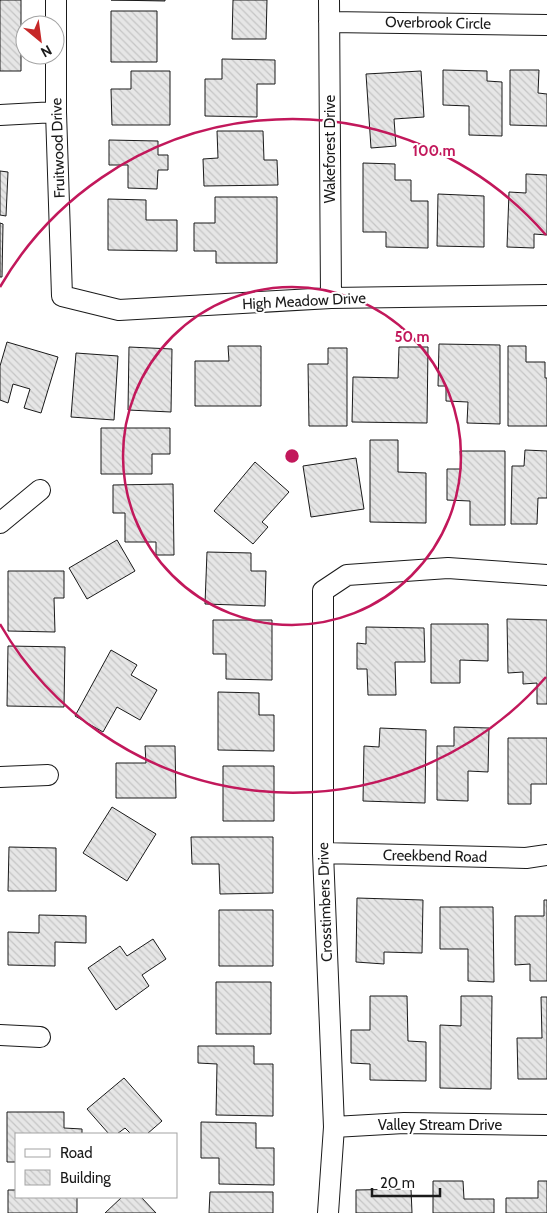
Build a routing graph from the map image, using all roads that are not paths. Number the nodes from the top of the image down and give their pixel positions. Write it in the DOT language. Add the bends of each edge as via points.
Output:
graph roads {
  1 [pos="56,0"];
  2 [pos="329,0"];
  3 [pos="329,22"];
  4 [pos="547,25"];
  5 [pos="56,112"];
  6 [pos="0,115"];
  7 [pos="547,295"];
  8 [pos="62,296"];
  9 [pos="331,298"];
  10 [pos="40,490"];
  11 [pos="0,523"];
  12 [pos="547,575"];
  13 [pos="48,776"];
  14 [pos="0,777"];
  15 [pos="323,853"];
  16 [pos="547,855"];
  17 [pos="0,1035"];
  18 [pos="40,1038"];
  19 [pos="547,1125"];
  20 [pos="334,1127"];
  21 [pos="328,1213"];
  1 -- 5 [label="street, Fruitwood Drive"];
  2 -- 3 [label="street, Wakeforest Drive"];
  3 -- 4 [label="street, Overbrook Circle"];
  3 -- 9 [label="street, Wakeforest Drive"];
  5 -- 6 [label="street"];
  5 -- 8 [label="street, Fruitwood Drive"];
  7 -- 9 [label="street, High Meadow Drive"];
  8 -- 9 [label="street, High Meadow Drive" via="119,310"];
  10 -- 11 [label="street"];
  12 -- 15 [label="street, Crosstimbers Drive" via="448,568 356,574 347,575 323,591"];
  13 -- 14 [label="street"];
  15 -- 16 [label="street, Creekbend Road" via="526,858"];
  15 -- 20 [label="street, Crosstimbers Drive"];
  17 -- 18 [label="street"];
  19 -- 20 [label="street, Valley Stream Drive" via="404,1123"];
  20 -- 21 [label="street, Crosstimbers Drive"];
}
